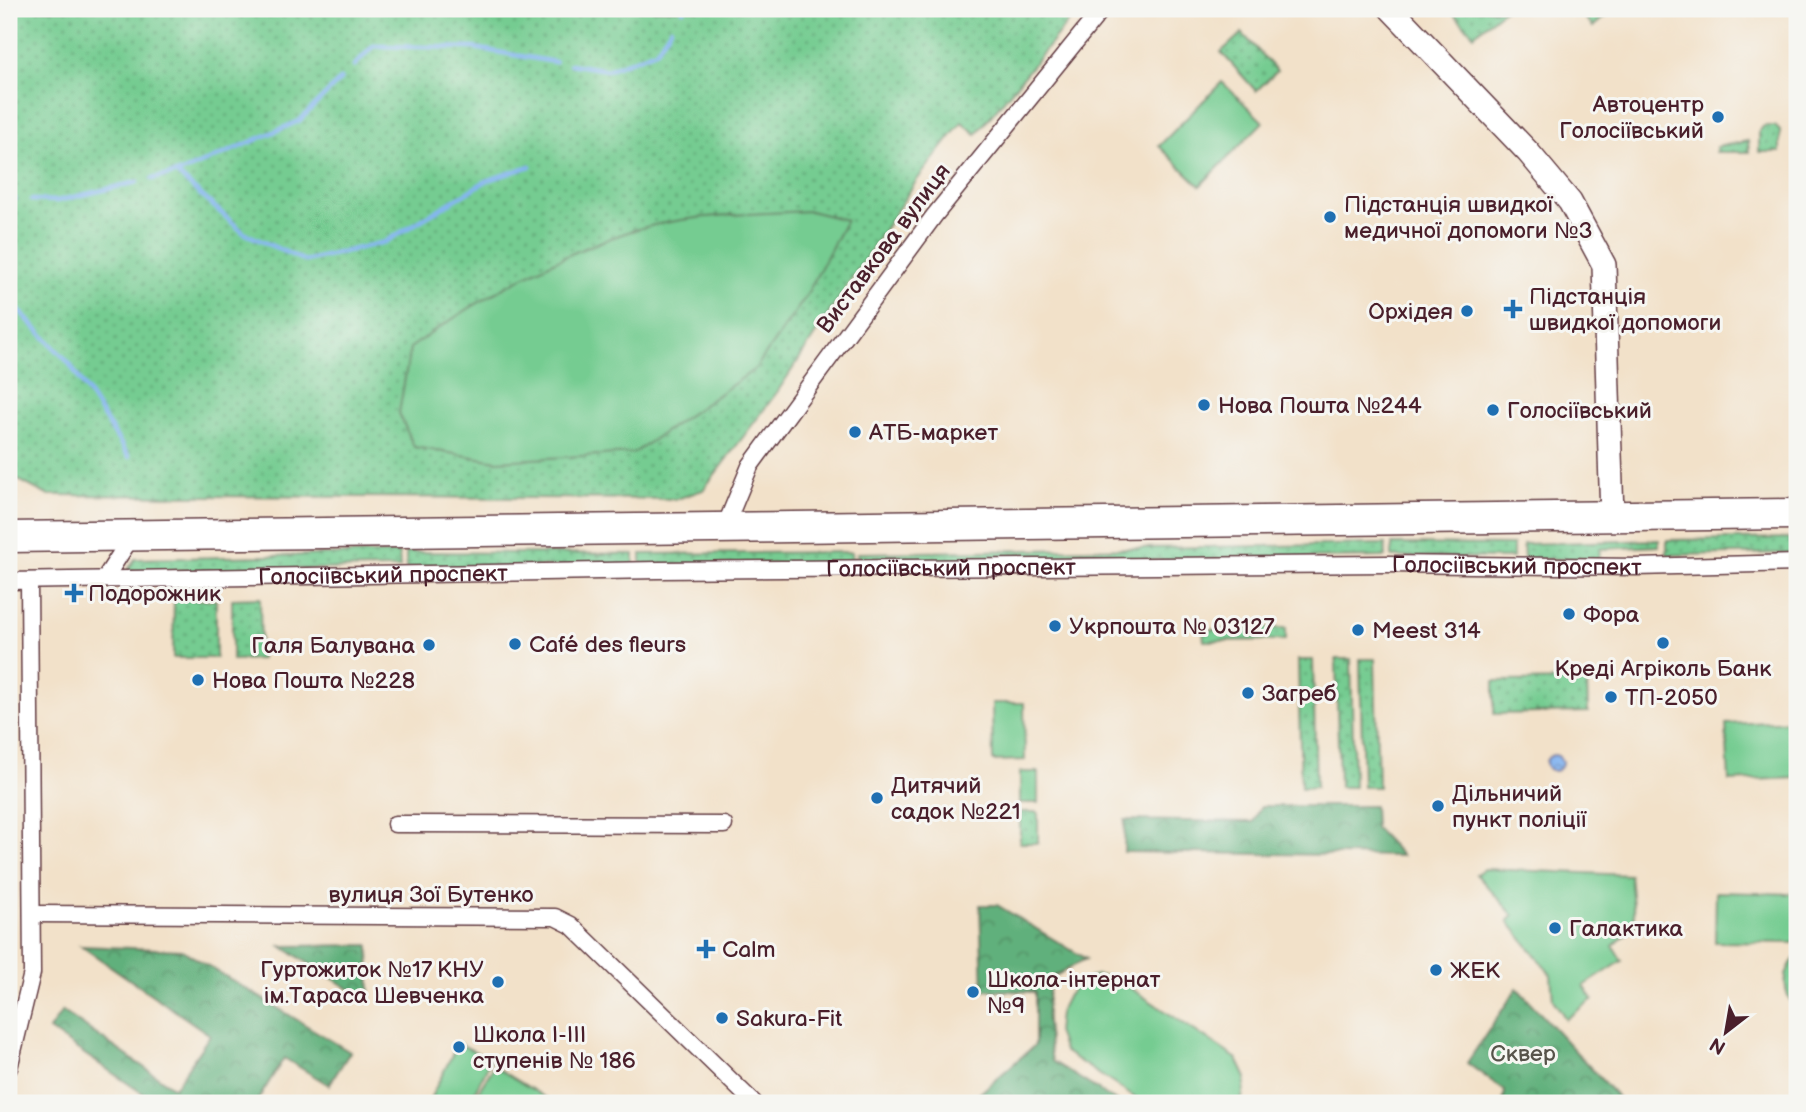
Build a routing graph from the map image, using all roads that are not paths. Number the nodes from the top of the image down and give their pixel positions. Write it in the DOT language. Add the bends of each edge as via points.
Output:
graph roads {
  1 [pos="1102,9"];
  2 [pos="1391,9"];
  3 [pos="1797,514"];
  4 [pos="1612,516"];
  5 [pos="724,529"];
  6 [pos="132,536"];
  7 [pos="9,537"];
  8 [pos="1797,562"];
  9 [pos="105,578"];
  10 [pos="29,581"];
  11 [pos="9,582"];
  12 [pos="396,824"];
  13 [pos="724,825"];
  14 [pos="33,914"];
  15 [pos="9,1068"];
  16 [pos="754,1103"];
  1 -- 5 [label="street, Виставкова вулиця" via="934,216 758,455"];
  2 -- 4 [label="street" via="1570,202 1604,265"];
  3 -- 4 [label="highway, Голосіївський проспект"];
  4 -- 5 [label="highway, Голосіївський проспект"];
  5 -- 6 [label="highway, Голосіївський проспект"];
  6 -- 7 [label="highway, Голосіївський проспект"];
  6 -- 9 [label="street"];
  8 -- 9 [label="street, Голосіївський проспект" via="1636,568 1388,564"];
  9 -- 10 [label="street, Голосіївський проспект"];
  10 -- 11 [label="street, Голосіївський проспект"];
  10 -- 14 [label="street"];
  12 -- 13 [label="street"];
  14 -- 15 [label="street" via="31,983"];
  14 -- 16 [label="street, вулиця Зої Бутенко" via="555,917 571,925"];
}
